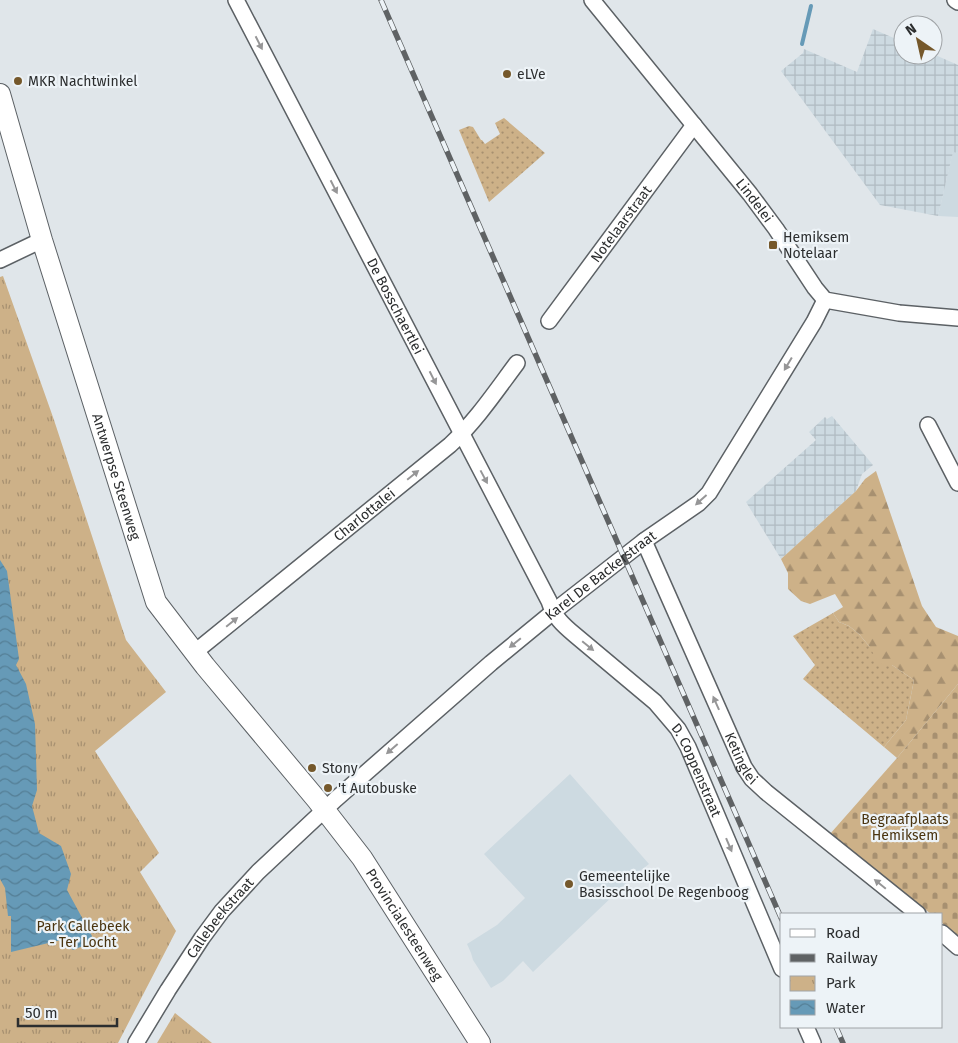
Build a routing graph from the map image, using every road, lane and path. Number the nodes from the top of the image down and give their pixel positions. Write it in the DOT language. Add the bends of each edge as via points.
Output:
graph roads {
  1 [pos="236,0"];
  2 [pos="592,0"];
  3 [pos="0,94"];
  4 [pos="694,126"];
  5 [pos="42,240"];
  6 [pos="0,260"];
  7 [pos="825,300"];
  8 [pos="958,318"];
  9 [pos="549,321"];
  10 [pos="517,363"];
  11 [pos="928,425"];
  12 [pos="462,434"];
  13 [pos="958,483"];
  14 [pos="644,541"];
  15 [pos="553,612"];
  16 [pos="194,652"];
  17 [pos="325,810"];
  18 [pos="917,913"];
  19 [pos="943,935"];
  20 [pos="958,946"];
  21 [pos="780,964"];
  22 [pos="806,1028"];
  23 [pos="136,1043"];
  24 [pos="480,1043"];
  25 [pos="813,1043"];
  1 -- 12 [label="street, De Bosschaertlei, one-way"];
  2 -- 4 [label="street, Lindelei"];
  3 -- 5 [label="main road, Antwerpse Steenweg"];
  4 -- 7 [label="street, Lindelei" via="750,194"];
  4 -- 9 [label="street, Notelaarstraat"];
  5 -- 6 [label="street"];
  5 -- 16 [label="main road, Antwerpse Steenweg" via="156,602"];
  7 -- 8 [label="street" via="899,313"];
  7 -- 14 [label="street, Karel De Backerstraat, one-way" via="709,493"];
  10 -- 12 [label="street, Charlottalei"];
  11 -- 13 [label="street"];
  12 -- 15 [label="street, De Bosschaertlei, one-way"];
  16 -- 12 [label="street, Charlottalei, one-way"];
  14 -- 15 [label="street, Karel De Backerstraat"];
  18 -- 14 [label="street, Ketinglei, one-way" via="752,779"];
  15 -- 17 [label="street, Karel De Backerstraat, one-way" via="467,683"];
  15 -- 21 [label="street, D. Coppenstraat, one-way" via="564,626 655,702 678,729"];
  16 -- 17 [label="main road, Antwerpse Steenweg"];
  17 -- 23 [label="street, Callebeekstraat" via="258,872 222,911"];
  17 -- 24 [label="main road, Provincialesteenweg" via="362,858"];
  19 -- 20 [label="street"];
  22 -- 25 [label="street"];
}
